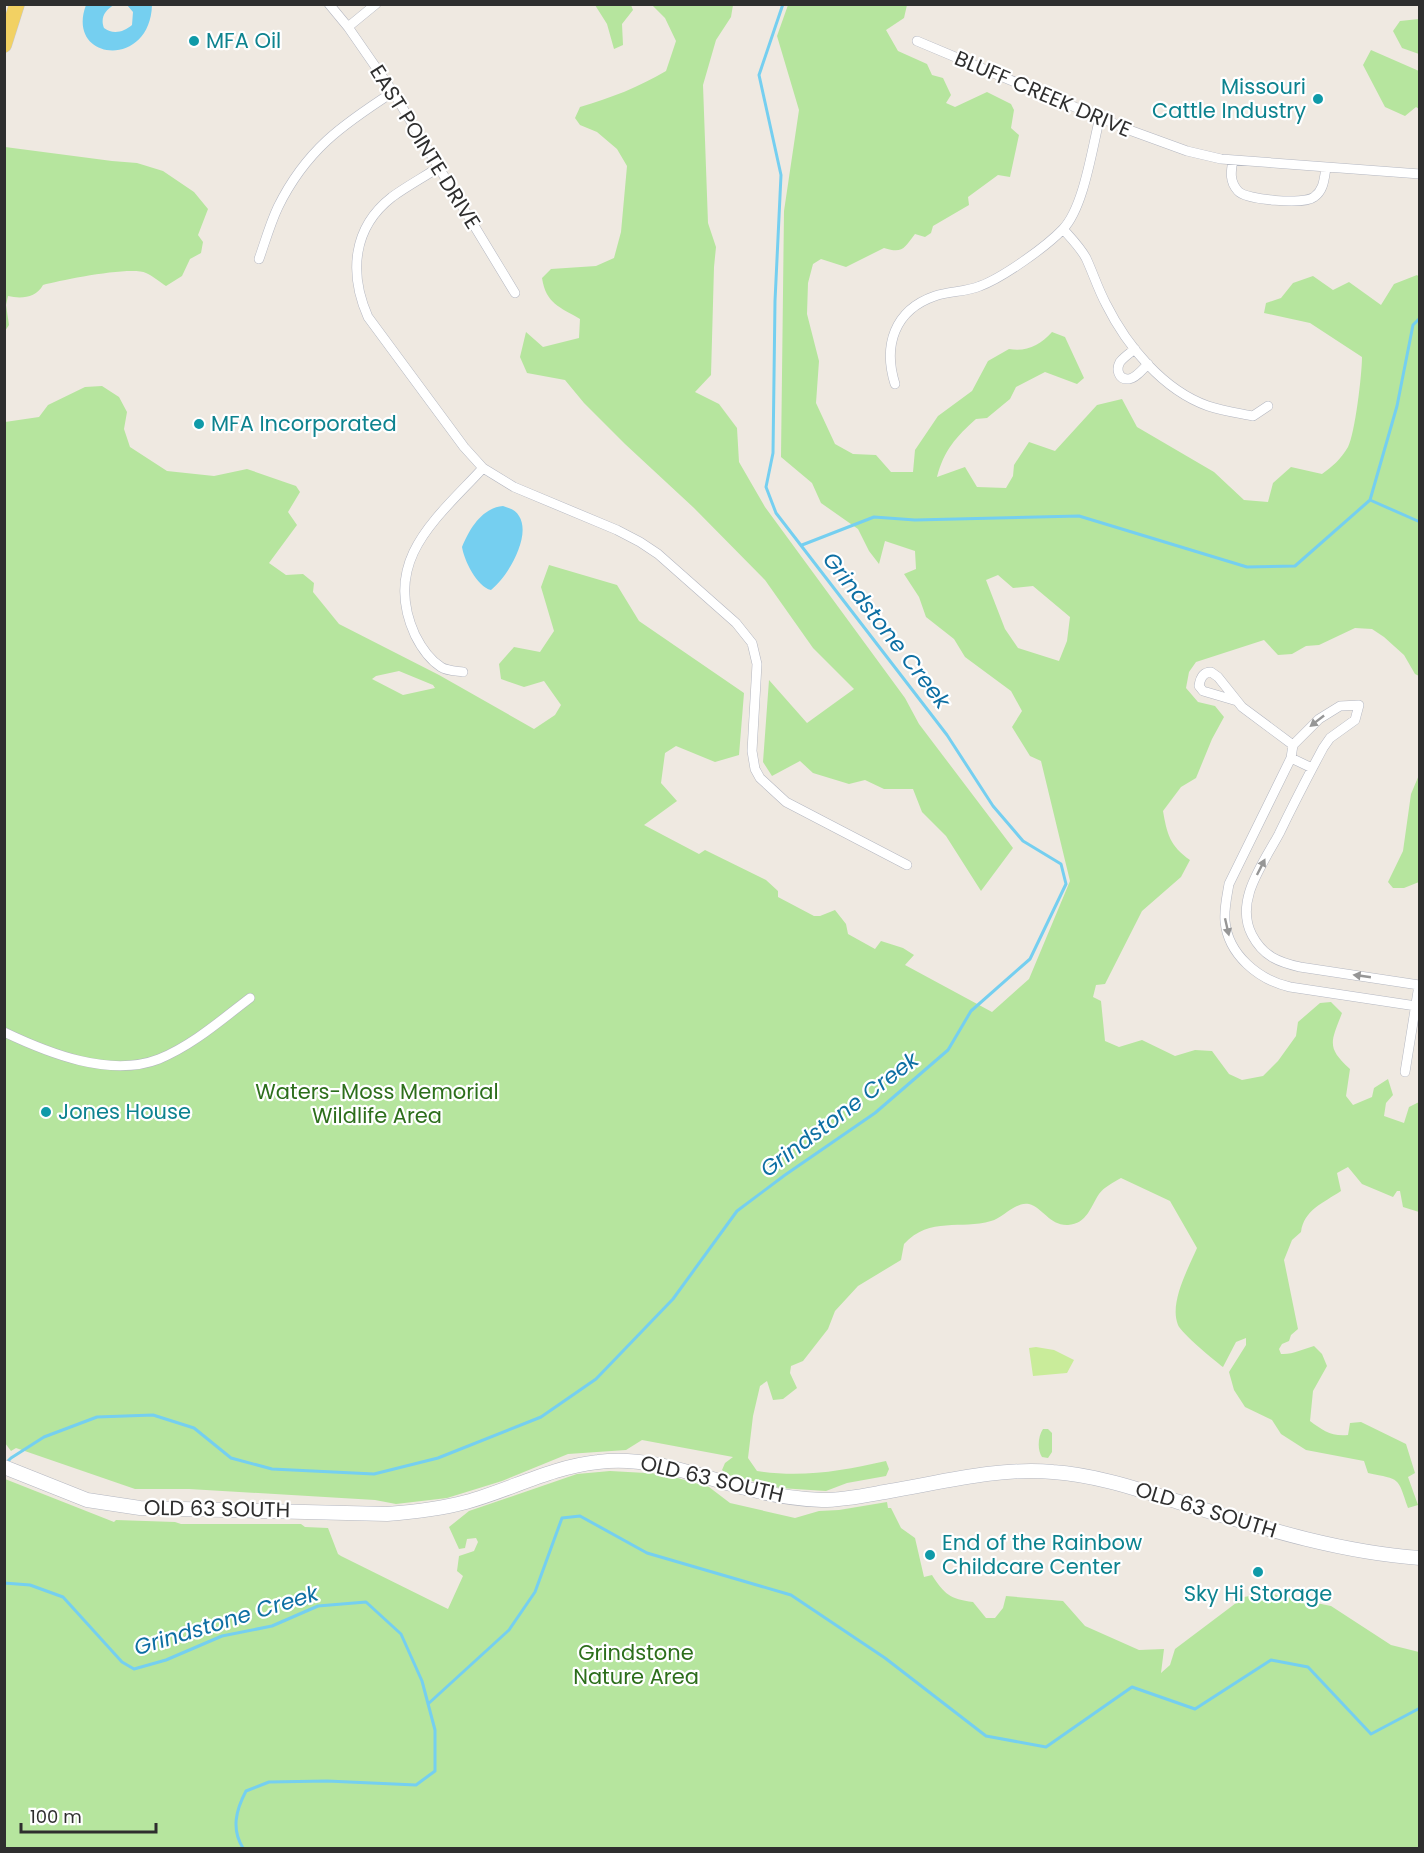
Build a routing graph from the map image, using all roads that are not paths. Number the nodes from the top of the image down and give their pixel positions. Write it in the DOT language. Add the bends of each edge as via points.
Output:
graph roads {
  1 [pos="16,4"];
  2 [pos="329,4"];
  3 [pos="376,4"];
  4 [pos="348,27"];
  5 [pos="917,41"];
  6 [pos="4,45"];
  7 [pos="393,92"];
  8 [pos="1100,117"];
  9 [pos="1233,160"];
  10 [pos="439,167"];
  11 [pos="1326,168"];
  12 [pos="1419,174"];
  13 [pos="1063,229"];
  14 [pos="259,259"];
  15 [pos="515,293"];
  16 [pos="1135,349"];
  17 [pos="1148,364"];
  18 [pos="895,384"];
  19 [pos="1268,406"];
  20 [pos="483,468"];
  21 [pos="463,672"];
  22 [pos="1237,701"];
  23 [pos="1293,745"];
  24 [pos="1291,758"];
  25 [pos="1312,768"];
  26 [pos="907,865"];
  27 [pos="1419,985"];
  28 [pos="250,998"];
  29 [pos="1418,1006"];
  30 [pos="4,1032"];
  31 [pos="1406,1072"];
  32 [pos="4,1467"];
  33 [pos="1419,1558"];
  1 -- 6 [label="main road"];
  2 -- 4 [label="street, EAST POINTE DRIVE"];
  3 -- 4 [label="street"];
  4 -- 7 [label="street, EAST POINTE DRIVE"];
  5 -- 8 [label="street, BLUFF CREEK DRIVE"];
  7 -- 10 [label="street, EAST POINTE DRIVE"];
  7 -- 14 [label="street" via="348,121 310,157 278,208"];
  8 -- 9 [label="street, BLUFF CREEK DRIVE" via="1187,151"];
  8 -- 13 [label="street" via="1077,207"];
  9 -- 11 [label="street, BLUFF CREEK DRIVE"];
  9 -- 11 [label="street" via="1232,183 1240,193 1253,198 1309,200 1320,191"];
  10 -- 15 [label="street, EAST POINTE DRIVE"];
  10 -- 20 [label="street" via="375,214 362,236 356,277 368,318"];
  11 -- 12 [label="street, BLUFF CREEK DRIVE"];
  13 -- 16 [label="street" via="1085,257 1106,304"];
  13 -- 18 [label="street" via="1000,276 979,287 936,296 911,310 900,322 889,350"];
  16 -- 17 [label="street"];
  16 -- 17 [label="street" via="1119,364 1119,375 1130,379"];
  17 -- 19 [label="street" via="1173,387 1207,405 1253,416"];
  20 -- 21 [label="street" via="423,532 407,568 405,585 407,613 422,648 442,668"];
  20 -- 26 [label="street" via="514,487 640,542 736,623 752,643 757,664 752,751 759,778 786,802"];
  22 -- 23 [label="street"];
  23 -- 24 [label="street"];
  25 -- 23 [label="street, one-way" via="1330,738 1355,720 1359,705 1340,706 1319,719"];
  24 -- 25 [label="street"];
  24 -- 29 [label="street, one-way" via="1228,884 1225,923 1236,951 1248,966 1278,984"];
  27 -- 25 [label="street, one-way" via="1284,963 1267,956 1248,927 1246,911 1254,881"];
  27 -- 29 [label="street"];
  28 -- 30 [label="street" via="198,1038 159,1059 136,1065 66,1057"];
  29 -- 31 [label="street"];
  32 -- 33 [label="main road, OLD 63 SOUTH" via="87,1500 140,1508 387,1514 467,1502 577,1464 601,1461 655,1464 782,1497 823,1500 849,1499 999,1472 1045,1471 1092,1477 1303,1539"];
}
